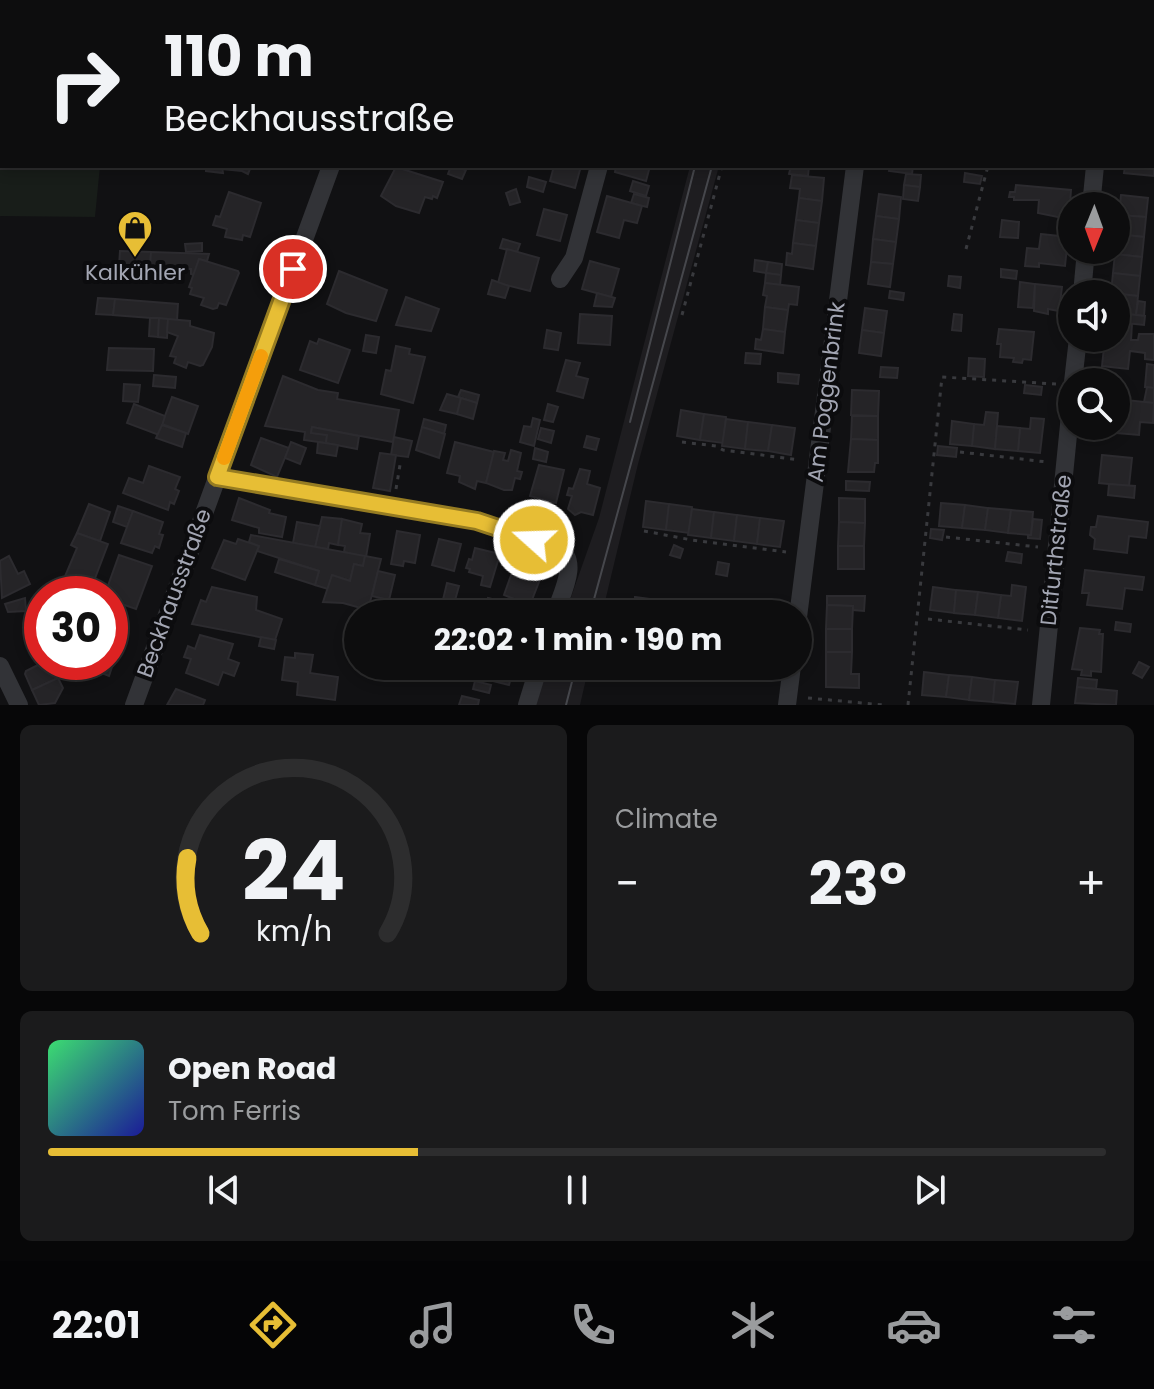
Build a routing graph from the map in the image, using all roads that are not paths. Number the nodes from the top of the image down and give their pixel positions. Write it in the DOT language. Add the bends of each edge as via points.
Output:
graph roads {
  1 [pos="330,168"];
  2 [pos="598,168"];
  3 [pos="855,168"];
  4 [pos="1095,168"];
  5 [pos="1092,192"];
  6 [pos="560,279"];
  7 [pos="1066,440"];
  8 [pos="217,477"];
  9 [pos="559,600"];
  10 [pos="800,600"];
  11 [pos="0,666"];
  12 [pos="535,680"];
  13 [pos="790,680"];
  14 [pos="788,701"];
  15 [pos="19,705"];
  16 [pos="134,705"];
  17 [pos="527,705"];
  18 [pos="1041,705"];
  1 -- 8 [label="street, Beckhausstraße"];
  2 -- 6 [label="street" via="574,258"];
  3 -- 10 [label="street, Am Poggenbrink"];
  4 -- 5 [label="street"];
  7 -- 18 [label="street, Ditfurthstraße"];
  8 -- 9 [label="street" via="486,524 565,552 569,570"];
  8 -- 16 [label="street, Beckhausstraße"];
  11 -- 15 [label="street"];
  12 -- 17 [label="street"];
  13 -- 14 [label="street"];
}
